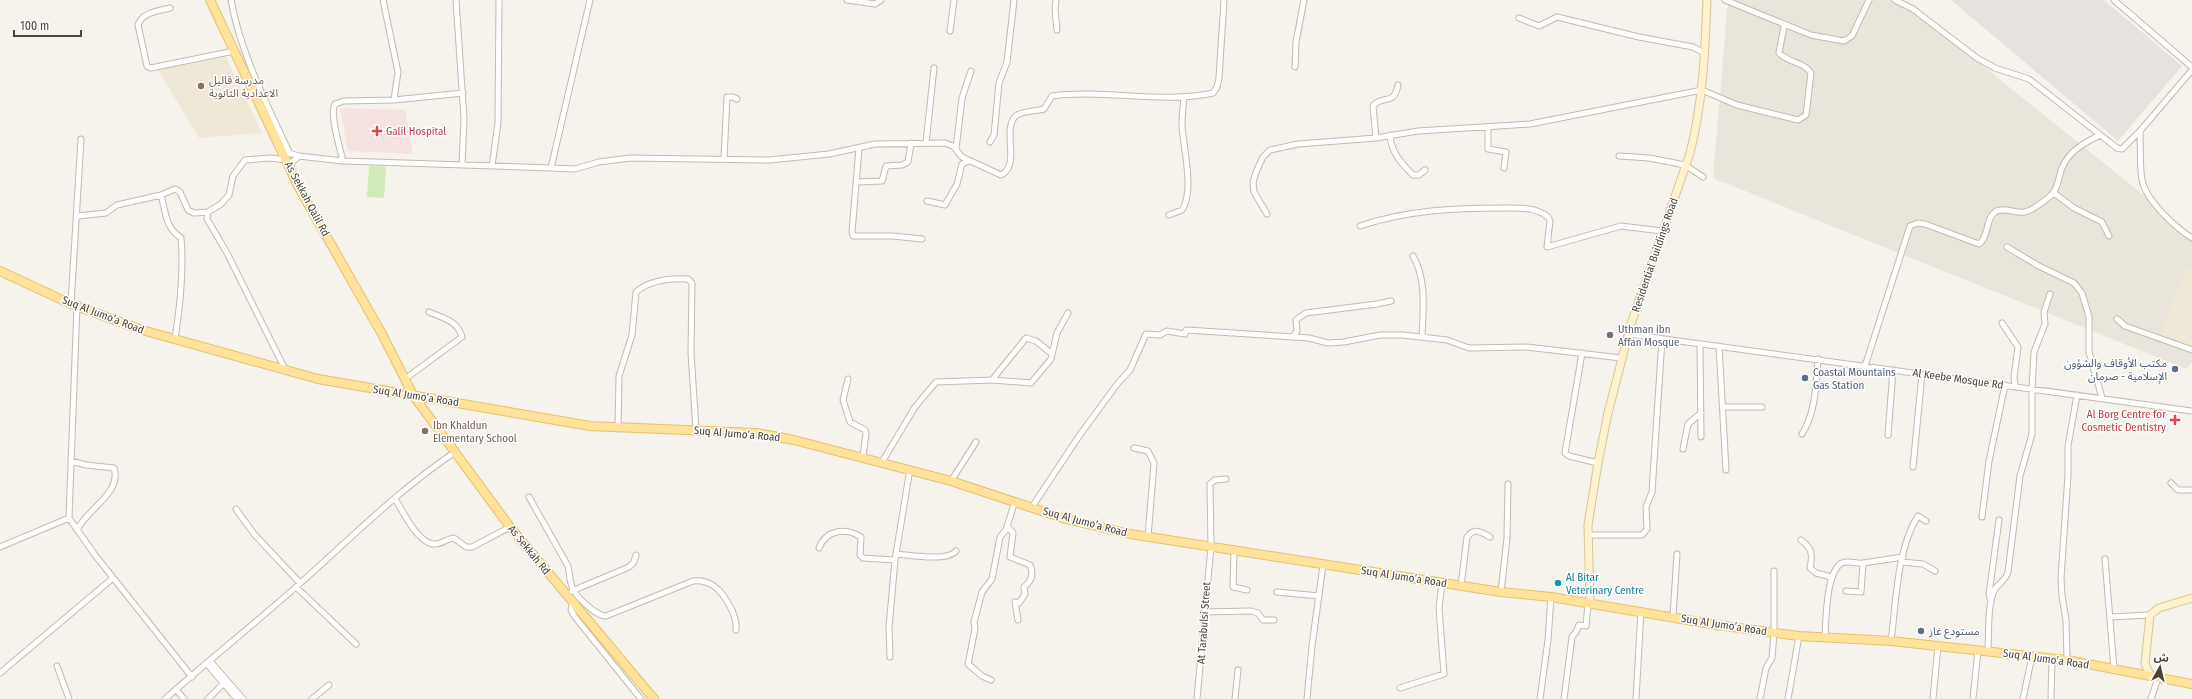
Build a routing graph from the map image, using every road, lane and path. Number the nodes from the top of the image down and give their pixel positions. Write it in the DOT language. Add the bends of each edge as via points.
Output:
graph roads {
  1 [pos="210,0"];
  2 [pos="231,0"];
  3 [pos="383,0"];
  4 [pos="456,0"];
  5 [pos="499,0"];
  6 [pos="590,0"];
  7 [pos="847,0"];
  8 [pos="881,0"];
  9 [pos="954,0"];
  10 [pos="1014,0"];
  11 [pos="1056,0"];
  12 [pos="1224,0"];
  13 [pos="1304,0"];
  14 [pos="1707,0"];
  15 [pos="1725,0"];
  16 [pos="1869,0"];
  17 [pos="1895,0"];
  18 [pos="2114,0"];
  19 [pos="170,8"];
  20 [pos="1520,18"];
  21 [pos="1784,26"];
  22 [pos="1057,30"];
  23 [pos="950,31"];
  24 [pos="234,51"];
  25 [pos="1704,53"];
  26 [pos="1295,67"];
  27 [pos="934,68"];
  28 [pos="2192,68"];
  29 [pos="971,71"];
  30 [pos="1398,85"];
  31 [pos="1702,90"];
  32 [pos="463,93"];
  33 [pos="1184,96"];
  34 [pos="737,99"];
  35 [pos="394,100"];
  36 [pos="1488,128"];
  37 [pos="2140,131"];
  38 [pos="1390,135"];
  39 [pos="2100,135"];
  40 [pos="1376,138"];
  41 [pos="81,139"];
  42 [pos="990,142"];
  43 [pos="911,143"];
  44 [pos="926,143"];
  45 [pos="859,148"];
  46 [pos="956,149"];
  47 [pos="286,155"];
  48 [pos="299,156"];
  49 [pos="1619,156"];
  50 [pos="724,158"];
  51 [pos="969,160"];
  52 [pos="343,161"];
  53 [pos="462,165"];
  54 [pos="1685,165"];
  55 [pos="492,166"];
  56 [pos="551,168"];
  57 [pos="1504,168"];
  58 [pos="1425,170"];
  59 [pos="291,171"];
  60 [pos="1703,177"];
  61 [pos="857,182"];
  62 [pos="2054,193"];
  63 [pos="161,195"];
  64 [pos="927,201"];
  65 [pos="208,212"];
  66 [pos="1267,214"];
  67 [pos="1169,215"];
  68 [pos="78,216"];
  69 [pos="1360,226"];
  70 [pos="1662,231"];
  71 [pos="2109,236"];
  72 [pos="2192,238"];
  73 [pos="922,239"];
  74 [pos="2007,247"];
  75 [pos="1413,256"];
  76 [pos="0,271"];
  77 [pos="2050,294"];
  78 [pos="1391,300"];
  79 [pos="74,305"];
  80 [pos="429,312"];
  81 [pos="1068,313"];
  82 [pos="2117,319"];
  83 [pos="2002,323"];
  84 [pos="1628,334"];
  85 [pos="1422,337"];
  86 [pos="1293,338"];
  87 [pos="175,339"];
  88 [pos="1662,339"];
  89 [pos="1700,344"];
  90 [pos="1719,346"];
  91 [pos="2192,350"];
  92 [pos="1582,352"];
  93 [pos="1052,354"];
  94 [pos="1621,358"];
  95 [pos="1818,359"];
  96 [pos="1865,366"];
  97 [pos="1893,370"];
  98 [pos="286,372"];
  99 [pos="1922,374"];
  100 [pos="405,379"];
  101 [pos="848,379"];
  102 [pos="992,380"];
  103 [pos="2005,385"];
  104 [pos="2015,387"];
  105 [pos="2032,389"];
  106 [pos="413,394"];
  107 [pos="2077,395"];
  108 [pos="2102,398"];
  109 [pos="1762,407"];
  110 [pos="1723,408"];
  111 [pos="2192,411"];
  112 [pos="1701,413"];
  113 [pos="618,429"];
  114 [pos="696,430"];
  115 [pos="1802,434"];
  116 [pos="1888,435"];
  117 [pos="1701,437"];
  118 [pos="976,442"];
  119 [pos="1134,448"];
  120 [pos="1683,448"];
  121 [pos="455,452"];
  122 [pos="863,456"];
  123 [pos="71,461"];
  124 [pos="882,462"];
  125 [pos="1598,463"];
  126 [pos="1913,467"];
  127 [pos="910,469"];
  128 [pos="1726,470"];
  129 [pos="1226,480"];
  130 [pos="951,481"];
  131 [pos="2171,483"];
  132 [pos="1508,484"];
  133 [pos="2192,490"];
  134 [pos="529,498"];
  135 [pos="395,499"];
  136 [pos="1015,501"];
  137 [pos="1032,508"];
  138 [pos="236,509"];
  139 [pos="1982,517"];
  140 [pos="69,518"];
  141 [pos="1926,520"];
  142 [pos="1999,520"];
  143 [pos="1007,526"];
  144 [pos="510,527"];
  145 [pos="77,530"];
  146 [pos="1588,535"];
  147 [pos="1148,537"];
  148 [pos="1490,537"];
  149 [pos="1801,540"];
  150 [pos="0,547"];
  151 [pos="1210,547"];
  152 [pos="819,548"];
  153 [pos="956,551"];
  154 [pos="1234,551"];
  155 [pos="1678,554"];
  156 [pos="636,555"];
  157 [pos="896,557"];
  158 [pos="2105,559"];
  159 [pos="1903,560"];
  160 [pos="1862,563"];
  161 [pos="1323,565"];
  162 [pos="1774,571"];
  163 [pos="1935,571"];
  164 [pos="1831,577"];
  165 [pos="113,578"];
  166 [pos="1442,583"];
  167 [pos="298,585"];
  168 [pos="1461,586"];
  169 [pos="1247,590"];
  170 [pos="1846,591"];
  171 [pos="570,592"];
  172 [pos="1277,592"];
  173 [pos="1501,592"];
  174 [pos="1320,596"];
  175 [pos="1551,597"];
  176 [pos="2192,598"];
  177 [pos="573,602"];
  178 [pos="1991,602"];
  179 [pos="1589,604"];
  180 [pos="1204,612"];
  181 [pos="1641,612"];
  182 [pos="2150,615"];
  183 [pos="1673,616"];
  184 [pos="2110,617"];
  185 [pos="1018,620"];
  186 [pos="1274,620"];
  187 [pos="736,630"];
  188 [pos="1774,633"];
  189 [pos="1799,636"];
  190 [pos="1825,636"];
  191 [pos="1891,641"];
  192 [pos="356,644"];
  193 [pos="1938,646"];
  194 [pos="1978,650"];
  195 [pos="1988,651"];
  196 [pos="2032,656"];
  197 [pos="890,657"];
  198 [pos="2052,658"];
  199 [pos="2067,660"];
  200 [pos="208,663"];
  201 [pos="2145,664"];
  202 [pos="57,666"];
  203 [pos="2114,669"];
  204 [pos="1238,670"];
  205 [pos="0,673"];
  206 [pos="2135,674"];
  207 [pos="192,677"];
  208 [pos="2155,677"];
  209 [pos="991,680"];
  210 [pos="224,683"];
  211 [pos="2192,684"];
  212 [pos="329,685"];
  213 [pos="1400,688"];
  214 [pos="176,689"];
  215 [pos="69,699"];
  216 [pos="165,699"];
  217 [pos="184,699"];
  218 [pos="208,699"];
  219 [pos="237,699"];
  220 [pos="243,699"];
  221 [pos="312,699"];
  222 [pos="641,699"];
  223 [pos="654,699"];
  224 [pos="1197,699"];
  225 [pos="1234,699"];
  226 [pos="1307,699"];
  227 [pos="1540,699"];
  228 [pos="1564,699"];
  229 [pos="1636,699"];
  230 [pos="1760,699"];
  231 [pos="1788,699"];
  232 [pos="1933,699"];
  233 [pos="1973,699"];
  234 [pos="2023,699"];
  235 [pos="2051,699"];
  236 [pos="2151,699"];
  1 -- 24 [label="main road, As Sekkah Qalil Rd"];
  2 -- 47 [label="street" via="243,51"];
  3 -- 35 [label="street" via="398,72"];
  4 -- 32 [label="street"];
  5 -- 55 [label="street" via="498,123"];
  6 -- 56 [label="street"];
  7 -- 8 [label="street" via="875,4"];
  9 -- 23 [label="street"];
  10 -- 42 [label="street" via="1007,62 999,83 994,135"];
  11 -- 22 [label="street"];
  12 -- 33 [label="street" via="1217,87 1213,93"];
  13 -- 26 [label="street" via="1296,42"];
  14 -- 25 [label="main road, Residential Buildings Road"];
  15 -- 21 [label="street"];
  16 -- 21 [label="street" via="1852,36 1844,41 1826,39"];
  17 -- 39 [label="street" via="1913,9 1982,61 1995,68 2029,78"];
  18 -- 28 [label="street"];
  19 -- 24 [label="street" via="148,14 139,21 146,66 151,68"];
  20 -- 25 [label="street" via="1539,26 1557,18 1693,47"];
  21 -- 31 [label="street" via="1779,53 1801,63 1811,73 1804,118 1798,120 1737,105"];
  24 -- 47 [label="main road, As Sekkah Qalil Rd"];
  25 -- 31 [label="main road, Residential Buildings Road"];
  27 -- 44 [label="street"];
  28 -- 37 [label="street"];
  29 -- 46 [label="street" via="961,104"];
  30 -- 40 [label="street" via="1396,95 1373,106"];
  31 -- 36 [label="street" via="1530,124"];
  31 -- 54 [label="main road, Residential Buildings Road" via="1695,133"];
  32 -- 35 [label="street"];
  32 -- 53 [label="street"];
  33 -- 51 [label="street" via="1052,96 1044,109 1024,113 1013,120 1010,159 1004,173 996,174"];
  33 -- 67 [label="street" via="1182,124 1187,193 1182,210"];
  34 -- 50 [label="street" via="727,97"];
  35 -- 52 [label="street" via="344,101 335,104 333,116"];
  36 -- 38 [label="street"];
  36 -- 57 [label="street" via="1488,149 1506,152"];
  37 -- 39 [label="street" via="2122,149"];
  37 -- 72 [label="street" via="2143,184 2177,229"];
  38 -- 40 [label="street"];
  38 -- 58 [label="street" via="1397,158 1407,169 1413,175 1419,175"];
  39 -- 62 [label="street" via="2081,145 2070,155 2062,168"];
  40 -- 66 [label="street" via="1319,140 1270,150 1263,157 1253,183 1254,192"];
  41 -- 68 [label="street"];
  43 -- 44 [label="street"];
  43 -- 45 [label="street" via="875,144"];
  43 -- 61 [label="street" via="908,162 886,166 882,181"];
  44 -- 46 [label="street" via="945,143"];
  45 -- 50 [label="street" via="769,160"];
  45 -- 61 [label="street"];
  46 -- 51 [label="street" via="962,157"];
  47 -- 48 [label="street"];
  47 -- 59 [label="main road, As Sekkah Qalil Rd"];
  47 -- 65 [label="street" via="245,160 232,176 230,195"];
  48 -- 52 [label="street"];
  48 -- 59 [label="street" via="292,162"];
  49 -- 54 [label="street" via="1649,158"];
  50 -- 56 [label="street" via="630,158 599,162 575,169"];
  51 -- 64 [label="street" via="962,164 957,184 945,205"];
  52 -- 53 [label="street"];
  53 -- 55 [label="street"];
  54 -- 60 [label="street"];
  54 -- 70 [label="main road, Residential Buildings Road"];
  55 -- 56 [label="street"];
  59 -- 100 [label="main road, As Sekkah Qalil Rd"];
  61 -- 73 [label="street" via="853,236"];
  62 -- 71 [label="street" via="2074,208 2102,222"];
  62 -- 96 [label="street" via="2025,212 1995,212 1984,239 1979,244 1925,224 1910,226"];
  63 -- 65 [label="street" via="175,189 180,192 188,210 194,213"];
  63 -- 68 [label="street" via="117,205 106,213"];
  63 -- 87 [label="street" via="168,225 172,232 181,238 182,246"];
  65 -- 98 [label="street" via="207,219 227,253"];
  68 -- 79 [label="street"];
  69 -- 70 [label="street" via="1380,219 1430,210 1486,206 1522,207 1548,217 1550,221 1547,247 1621,226"];
  70 -- 84 [label="main road, Residential Buildings Road"];
  74 -- 108 [label="street" via="2074,283 2082,293 2089,317 2089,352"];
  75 -- 85 [label="street" via="1421,273 1423,291"];
  76 -- 79 [label="main road, Suq Al Jumo’a Road"];
  77 -- 105 [label="street" via="2044,312 2045,324 2034,352"];
  78 -- 86 [label="street" via="1306,313 1296,320 1297,331"];
  79 -- 87 [label="main road, Suq Al Jumo’a Road"];
  79 -- 123 [label="street"];
  80 -- 100 [label="street" via="453,322 460,328 462,337"];
  81 -- 93 [label="street" via="1057,333"];
  82 -- 91 [label="street" via="2125,326"];
  83 -- 104 [label="street" via="2018,347"];
  84 -- 88 [label="street, Al Keebe Mosque Rd"];
  84 -- 94 [label="main road, Residential Buildings Road"];
  85 -- 86 [label="street" via="1387,335 1328,343"];
  85 -- 92 [label="street" via="1447,340 1469,348 1527,347"];
  86 -- 137 [label="street" via="1186,330 1185,334 1167,331 1160,335 1146,334 1130,370 1088,423"];
  87 -- 98 [label="main road, Suq Al Jumo’a Road"];
  88 -- 89 [label="street, Al Keebe Mosque Rd"];
  88 -- 146 [label="street" via="1652,492 1646,507 1647,528 1642,535"];
  89 -- 90 [label="street, Al Keebe Mosque Rd"];
  89 -- 112 [label="street"];
  90 -- 95 [label="street, Al Keebe Mosque Rd"];
  90 -- 110 [label="street"];
  92 -- 94 [label="street"];
  92 -- 125 [label="street" via="1565,452 1569,456"];
  93 -- 102 [label="street" via="1048,365 1031,383"];
  93 -- 102 [label="street" via="1036,341 1026,338"];
  94 -- 125 [label="main road, Residential Buildings Road"];
  95 -- 96 [label="street, Al Keebe Mosque Rd"];
  95 -- 115 [label="street" via="1815,396"];
  96 -- 97 [label="street, Al Keebe Mosque Rd"];
  97 -- 99 [label="street, Al Keebe Mosque Rd"];
  97 -- 116 [label="street"];
  98 -- 106 [label="main road, Suq Al Jumo’a Road" via="354,386"];
  99 -- 103 [label="street, Al Keebe Mosque Rd"];
  99 -- 126 [label="street"];
  100 -- 106 [label="main road, As Sekkah Qalil Rd"];
  101 -- 122 [label="street" via="844,400 850,422 865,430"];
  102 -- 124 [label="street" via="936,382 915,407"];
  103 -- 104 [label="street, Al Keebe Mosque Rd"];
  103 -- 139 [label="street" via="1989,461"];
  104 -- 105 [label="street, Al Keebe Mosque Rd"];
  105 -- 107 [label="street, Al Keebe Mosque Rd"];
  105 -- 178 [label="street" via="2032,434 2020,476 2008,572 1994,590"];
  106 -- 113 [label="main road, Suq Al Jumo’a Road"];
  106 -- 121 [label="main road, As Sekkah Rd"];
  107 -- 108 [label="street, Al Keebe Mosque Rd"];
  107 -- 199 [label="street" via="2068,446 2061,578"];
  108 -- 111 [label="street, Al Keebe Mosque Rd"];
  109 -- 110 [label="street"];
  110 -- 128 [label="street"];
  112 -- 117 [label="street"];
  112 -- 120 [label="street" via="1688,424"];
  113 -- 114 [label="main road, Suq Al Jumo’a Road"];
  113 -- 114 [label="street" via="618,376 632,335 636,292 644,286 673,278 690,279 692,283 691,353"];
  114 -- 122 [label="main road, Suq Al Jumo’a Road" via="757,434"];
  118 -- 130 [label="street"];
  119 -- 147 [label="street" via="1148,451 1154,459"];
  121 -- 135 [label="street" via="425,472"];
  121 -- 144 [label="main road, As Sekkah Rd"];
  122 -- 124 [label="main road, Suq Al Jumo’a Road"];
  123 -- 140 [label="street"];
  123 -- 145 [label="street" via="86,465 109,466 115,471 113,488 85,517"];
  124 -- 127 [label="main road, Suq Al Jumo’a Road"];
  125 -- 146 [label="main road, Residential Buildings Road" via="1590,505"];
  127 -- 130 [label="main road, Suq Al Jumo’a Road"];
  127 -- 157 [label="street"];
  129 -- 151 [label="street, At Tarabulsi Street" via="1216,480 1210,484"];
  130 -- 136 [label="main road, Suq Al Jumo’a Road"];
  131 -- 133 [label="street" via="2178,490"];
  132 -- 173 [label="street" via="1508,538"];
  134 -- 171 [label="street" via="568,566"];
  135 -- 144 [label="street" via="415,532 431,544 454,538 466,547 472,547"];
  135 -- 167 [label="street"];
  136 -- 137 [label="main road, Suq Al Jumo’a Road"];
  136 -- 143 [label="street"];
  137 -- 147 [label="main road, Suq Al Jumo’a Road" via="1066,519"];
  138 -- 167 [label="street"];
  140 -- 145 [label="street"];
  140 -- 150 [label="street"];
  141 -- 159 [label="street" via="1918,516 1913,524"];
  142 -- 178 [label="street" via="1989,594"];
  143 -- 185 [label="street" via="1013,533 1010,557 1030,565 1033,572 1030,583 1024,587 1025,594 1019,603 1015,602"];
  143 -- 209 [label="street" via="1005,533 1000,537 992,579 982,592 974,622 974,637 968,664"];
  144 -- 171 [label="main road, As Sekkah Rd"];
  145 -- 165 [label="street"];
  146 -- 179 [label="main road, Residential Buildings Road"];
  147 -- 151 [label="main road, Suq Al Jumo’a Road"];
  148 -- 168 [label="street" via="1476,530 1467,537"];
  149 -- 164 [label="street" via="1812,552 1810,568 1816,573"];
  151 -- 154 [label="main road, Suq Al Jumo’a Road"];
  151 -- 180 [label="street, At Tarabulsi Street"];
  152 -- 157 [label="street" via="823,539 830,533 851,533 861,538 860,555 863,558"];
  153 -- 157 [label="street" via="954,554 943,556"];
  154 -- 161 [label="main road, Suq Al Jumo’a Road"];
  154 -- 169 [label="street" via="1233,587"];
  155 -- 183 [label="street"];
  156 -- 171 [label="street" via="629,567"];
  157 -- 197 [label="street"];
  158 -- 184 [label="street"];
  159 -- 160 [label="street"];
  159 -- 163 [label="street" via="1922,564"];
  159 -- 191 [label="street"];
  160 -- 164 [label="street" via="1842,563"];
  160 -- 170 [label="street" via="1861,592"];
  161 -- 166 [label="main road, Suq Al Jumo’a Road"];
  161 -- 174 [label="street"];
  162 -- 188 [label="street"];
  164 -- 190 [label="street"];
  165 -- 205 [label="street"];
  165 -- 207 [label="street"];
  166 -- 168 [label="main road, Suq Al Jumo’a Road"];
  166 -- 213 [label="street" via="1439,608 1444,674"];
  167 -- 192 [label="street"];
  167 -- 200 [label="street"];
  168 -- 173 [label="main road, Suq Al Jumo’a Road"];
  171 -- 177 [label="main road, As Sekkah Rd"];
  171 -- 187 [label="street" via="600,615 606,616 700,580 714,586 725,599 735,619"];
  172 -- 174 [label="street"];
  173 -- 175 [label="main road, Suq Al Jumo’a Road"];
  174 -- 226 [label="street"];
  175 -- 179 [label="main road, Suq Al Jumo’a Road"];
  175 -- 227 [label="street"];
  176 -- 182 [label="main road" via="2159,608"];
  177 -- 222 [label="street" via="572,610 575,617"];
  177 -- 223 [label="main road, As Sekkah Rd"];
  178 -- 195 [label="street"];
  179 -- 181 [label="main road, Suq Al Jumo’a Road"];
  179 -- 228 [label="street" via="1586,626 1579,624 1572,637"];
  180 -- 186 [label="street" via="1251,611 1258,613 1263,620"];
  180 -- 224 [label="street, At Tarabulsi Street" via="1203,651"];
  181 -- 183 [label="main road, Suq Al Jumo’a Road"];
  181 -- 229 [label="street"];
  182 -- 184 [label="street"];
  182 -- 201 [label="main road"];
  183 -- 188 [label="main road, Suq Al Jumo’a Road"];
  184 -- 203 [label="street"];
  188 -- 189 [label="main road, Suq Al Jumo’a Road"];
  188 -- 230 [label="street" via="1772,658 1766,668"];
  189 -- 190 [label="main road, Suq Al Jumo’a Road"];
  189 -- 231 [label="street"];
  190 -- 191 [label="main road, Suq Al Jumo’a Road"];
  191 -- 193 [label="main road, Suq Al Jumo’a Road"];
  193 -- 194 [label="main road, Suq Al Jumo’a Road"];
  193 -- 232 [label="street"];
  194 -- 195 [label="main road, Suq Al Jumo’a Road"];
  194 -- 233 [label="street"];
  195 -- 196 [label="main road, Suq Al Jumo’a Road"];
  196 -- 198 [label="main road, Suq Al Jumo’a Road"];
  196 -- 234 [label="street"];
  198 -- 199 [label="main road, Suq Al Jumo’a Road"];
  198 -- 235 [label="street"];
  199 -- 203 [label="main road, Suq Al Jumo’a Road"];
  200 -- 207 [label="street"];
  200 -- 210 [label="street"];
  200 -- 220 [label="street"];
  201 -- 206 [label="main road"];
  201 -- 208 [label="main road"];
  202 -- 215 [label="street"];
  203 -- 206 [label="main road, Suq Al Jumo’a Road"];
  204 -- 225 [label="street"];
  206 -- 208 [label="main road, Suq Al Jumo’a Road"];
  207 -- 214 [label="street"];
  208 -- 211 [label="main road, Suq Al Jumo’a Road"];
  208 -- 236 [label="street"];
  210 -- 218 [label="street"];
  210 -- 219 [label="street"];
  212 -- 221 [label="street"];
  214 -- 216 [label="street"];
  214 -- 217 [label="street"];
}
